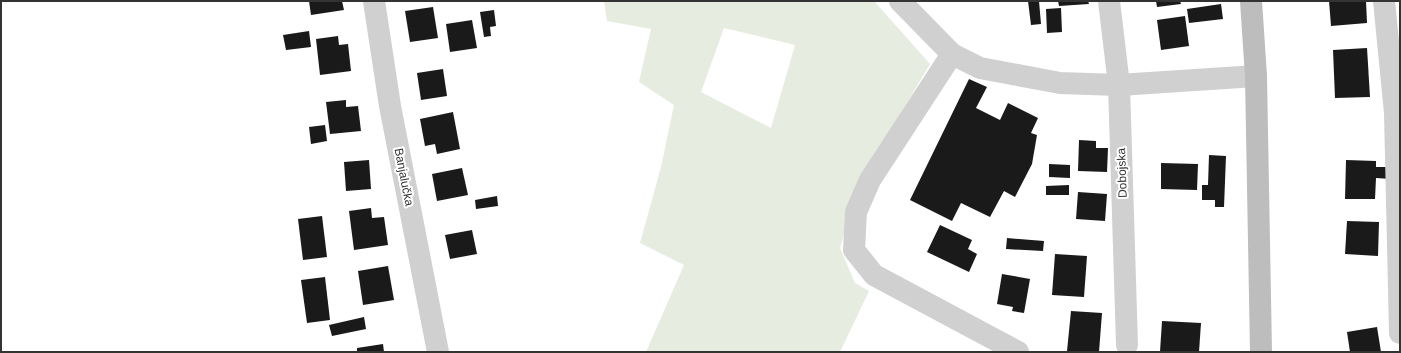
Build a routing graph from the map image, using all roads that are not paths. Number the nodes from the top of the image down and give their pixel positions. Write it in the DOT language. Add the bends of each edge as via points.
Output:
graph roads {
  1 [pos="374,1"];
  2 [pos="900,1"];
  3 [pos="1109,1"];
  4 [pos="1251,1"];
  5 [pos="1384,1"];
  6 [pos="952,54"];
  7 [pos="1256,76"];
  8 [pos="1119,84"];
  9 [pos="1400,333"];
  10 [pos="1127,345"];
  11 [pos="438,352"];
  12 [pos="1018,352"];
  13 [pos="1261,352"];
  1 -- 11 [label="street, Banjalučka" via="390,106"];
  2 -- 6 [label="street"];
  3 -- 8 [label="street, Dobojska"];
  4 -- 7 [label="main road"];
  5 -- 9 [label="street" via="1394,113"];
  6 -- 8 [label="street" via="980,68 1060,83"];
  6 -- 12 [label="street" via="870,180 856,212 854,250 874,275"];
  7 -- 8 [label="street"];
  7 -- 13 [label="main road"];
  8 -- 10 [label="street, Dobojska"];
}
